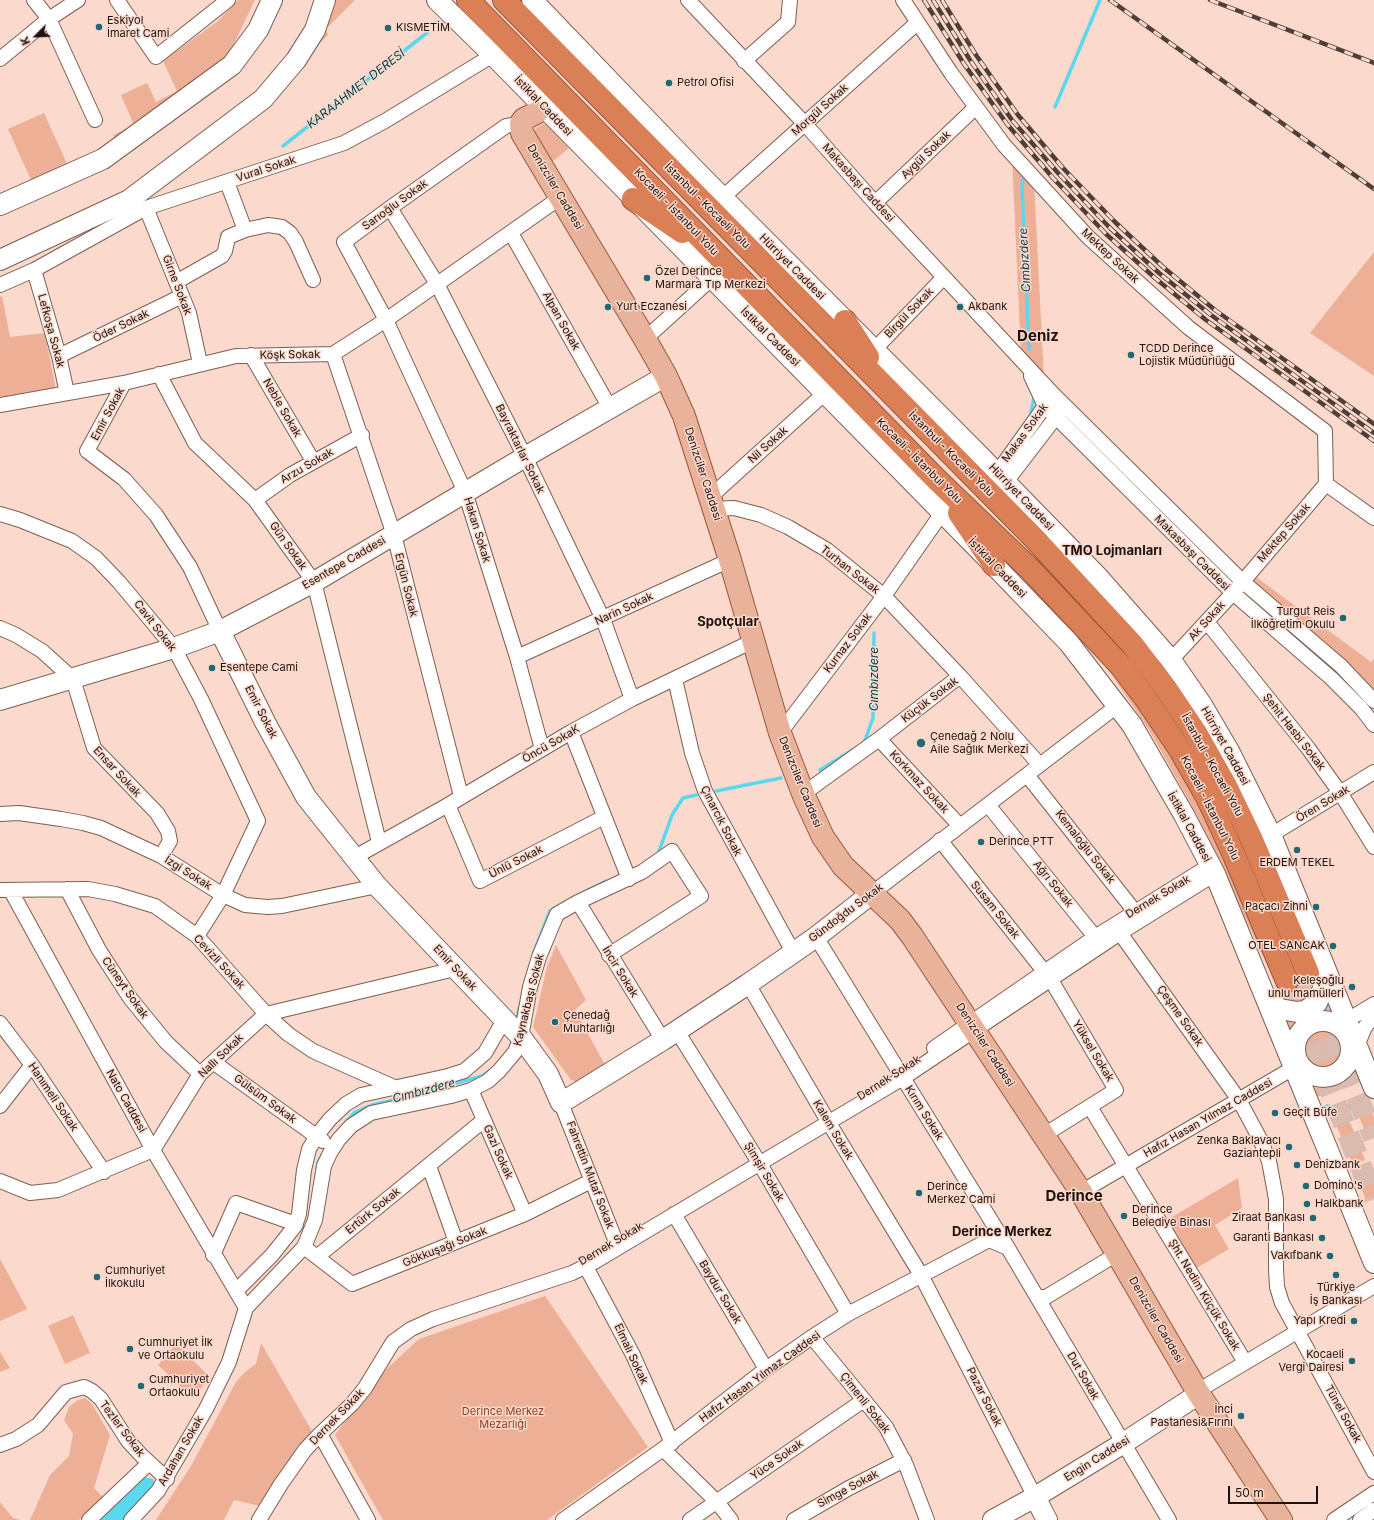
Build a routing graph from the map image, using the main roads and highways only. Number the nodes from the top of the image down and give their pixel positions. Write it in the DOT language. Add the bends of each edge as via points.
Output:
graph roads {
  1 [pos="272,0"];
  2 [pos="325,0"];
  3 [pos="437,0"];
  4 [pos="468,0"];
  5 [pos="504,0"];
  6 [pos="532,0"];
  7 [pos="546,0"];
  8 [pos="537,118"];
  9 [pos="698,173"];
  10 [pos="633,199"];
  11 [pos="0,205"];
  12 [pos="721,258"];
  13 [pos="0,260"];
  14 [pos="845,321"];
  15 [pos="666,376"];
  16 [pos="891,394"];
  17 [pos="936,479"];
  18 [pos="994,565"];
  19 [pos="220,631"];
  20 [pos="0,700"];
  21 [pos="871,894"];
  22 [pos="1318,974"];
  23 [pos="1287,982"];
  24 [pos="1267,1000"];
  25 [pos="1350,1034"];
  26 [pos="1295,1064"];
  27 [pos="1374,1088"];
  28 [pos="561,1103"];
  29 [pos="1374,1263"];
  30 [pos="1199,1394"];
  31 [pos="1035,1497"];
  32 [pos="993,1520"];
  33 [pos="1047,1520"];
  34 [pos="1281,1520"];
  1 -- 11 [label="main road" via="258,30 232,65 103,159"];
  2 -- 13 [label="main road" via="315,30 296,60 263,99 129,200"];
  3 -- 8 [label="main road, İstiklal Caddesi" via="493,55"];
  4 -- 12 [label="highway, Kocaeli - İstanbul Yolu"];
  5 -- 16 [label="highway, İstanbul - Kocaeli Yolu"];
  6 -- 9 [label="main road, Hürriyet Caddesi"];
  7 -- 9 [label="main road" via="690,150"];
  8 -- 10 [label="main road, İstiklal Caddesi"];
  8 -- 15 [label="main road, Denizciler Caddesi" via="522,133"];
  9 -- 14 [label="main road, Hürriyet Caddesi"];
  10 -- 12 [label="highway"];
  10 -- 18 [label="main road, İstiklal Caddesi"];
  12 -- 17 [label="highway, Kocaeli - İstanbul Yolu"];
  14 -- 16 [label="highway"];
  14 -- 22 [label="main road, Hürriyet Caddesi" via="1099,578 1171,660 1226,745 1271,836"];
  15 -- 19 [label="main road, Esentepe Caddesi" via="314,582"];
  15 -- 21 [label="main road, Denizciler Caddesi" via="687,422 780,733 803,794 823,837 835,855"];
  16 -- 22 [label="highway, İstanbul - Kocaeli Yolu" via="1087,594 1132,644 1165,687 1196,733 1226,786"];
  17 -- 18 [label="highway"];
  17 -- 23 [label="highway, Kocaeli - İstanbul Yolu" via="1030,568 1076,616 1146,699 1179,748 1207,797"];
  18 -- 24 [label="main road, İstiklal Caddesi" via="1069,643 1132,725 1213,870"];
  19 -- 20 [label="main road, Esentepe Caddesi" via="174,648"];
  19 -- 28 [label="main road, Emir Sokak" via="306,797 377,886 521,1037 548,1074"];
  21 -- 28 [label="main road, Gündoğdu Sokak" via="816,937 748,984"];
  21 -- 30 [label="main road, Denizciler Caddesi" via="900,920 912,936 1044,1135 1081,1192"];
  22 -- 24 [label="main road" via="1317,1003 1305,1011 1280,1009"];
  22 -- 25 [label="main road, Hürriyet Caddesi"];
  24 -- 26 [label="main road, İstiklal Caddesi"];
  25 -- 26 [label="main road" via="1325,1021 1308,1025 1297,1039"];
  25 -- 26 [label="main road" via="1350,1054 1347,1063 1333,1076 1315,1076"];
  25 -- 27 [label="main road, Hürriyet Caddesi"];
  26 -- 29 [label="main road, İstiklal Caddesi"];
  30 -- 31 [label="main road, Engin Caddesi"];
  30 -- 34 [label="main road, Denizciler Caddesi"];
  31 -- 32 [label="main road, Engin Caddesi"];
  31 -- 33 [label="main road, Pazar Sokak"];
}
